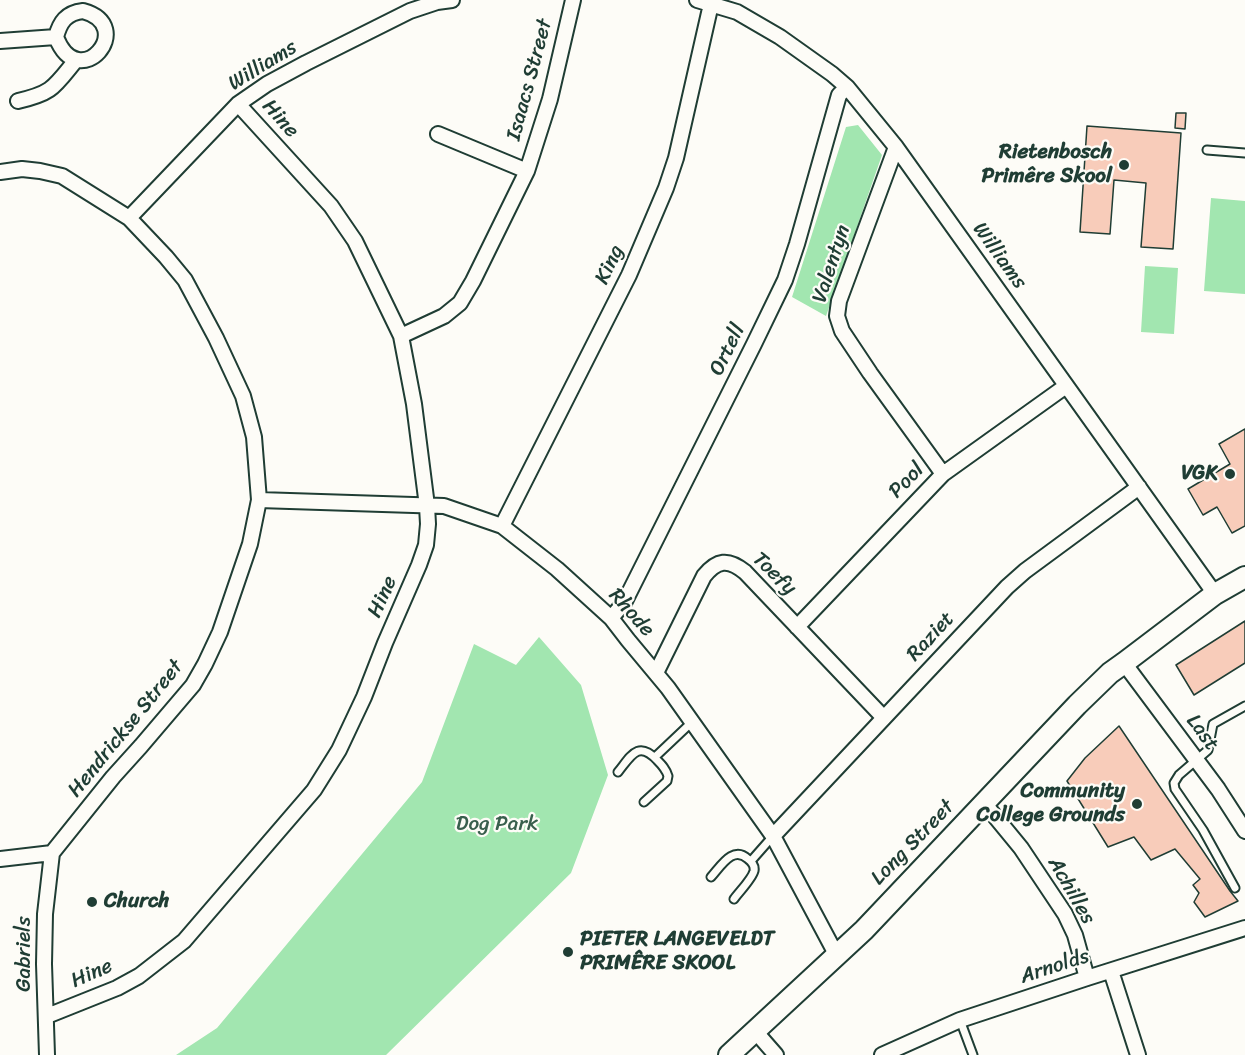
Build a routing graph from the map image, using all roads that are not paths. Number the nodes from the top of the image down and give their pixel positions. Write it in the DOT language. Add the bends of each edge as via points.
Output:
graph roads {
  1 [pos="452,0"];
  2 [pos="573,0"];
  3 [pos="697,0"];
  4 [pos="711,4"];
  5 [pos="56,37"];
  6 [pos="0,41"];
  7 [pos="76,60"];
  8 [pos="847,87"];
  9 [pos="18,101"];
  10 [pos="238,104"];
  11 [pos="438,134"];
  12 [pos="896,147"];
  13 [pos="1207,150"];
  14 [pos="1245,153"];
  15 [pos="527,171"];
  16 [pos="0,172"];
  17 [pos="129,218"];
  18 [pos="401,336"];
  19 [pos="1066,386"];
  20 [pos="943,474"];
  21 [pos="1139,487"];
  22 [pos="260,501"];
  23 [pos="427,506"];
  24 [pos="502,526"];
  25 [pos="1245,577"];
  26 [pos="1215,594"];
  27 [pos="611,618"];
  28 [pos="797,627"];
  29 [pos="1124,663"];
  30 [pos="656,673"];
  31 [pos="1245,706"];
  32 [pos="884,718"];
  33 [pos="692,723"];
  34 [pos="655,757"];
  35 [pos="1195,760"];
  36 [pos="618,772"];
  37 [pos="644,802"];
  38 [pos="984,803"];
  39 [pos="1245,831"];
  40 [pos="773,836"];
  41 [pos="52,853"];
  42 [pos="0,859"];
  43 [pos="751,861"];
  44 [pos="711,877"];
  45 [pos="1235,888"];
  46 [pos="734,899"];
  47 [pos="1245,928"];
  48 [pos="837,956"];
  49 [pos="1111,971"];
  50 [pos="1086,978"];
  51 [pos="47,1016"];
  52 [pos="960,1020"];
  53 [pos="755,1031"];
  54 [pos="47,1055"];
  55 [pos="729,1055"];
  56 [pos="776,1055"];
  57 [pos="882,1055"];
  58 [pos="973,1055"];
  59 [pos="1138,1055"];
  1 -- 10 [label="street, Williams" via="410,11 382,24"];
  2 -- 15 [label="street, Isaacs Street" via="550,99"];
  3 -- 4 [label="street, Williams"];
  4 -- 8 [label="street, Williams" via="737,12 780,37"];
  4 -- 24 [label="street, King" via="666,188 629,275"];
  5 -- 6 [label="street"];
  5 -- 7 [label="street" via="62,51"];
  5 -- 7 [label="street" via="68,15 83,11 98,18 105,31 103,47 92,58"];
  7 -- 9 [label="street" via="53,87"];
  8 -- 12 [label="street, Williams"];
  8 -- 27 [label="street, Ortell" via="839,95 785,280 624,603"];
  10 -- 17 [label="street, Williams"];
  10 -- 18 [label="street, Hine" via="343,222"];
  11 -- 15 [label="street, Isaacs Street"];
  12 -- 19 [label="street, Williams"];
  12 -- 20 [label="street, Valentyn" via="839,301 838,323"];
  13 -- 14 [label="lane"];
  15 -- 18 [label="street, Isaacs Street" via="460,303"];
  16 -- 17 [label="street, Hendrickse Street" via="21,169 63,176"];
  17 -- 22 [label="street, Hendrickse Street" via="185,280 243,396 254,437"];
  18 -- 23 [label="street, Hine"];
  19 -- 20 [label="street, Pool"];
  19 -- 21 [label="street, Williams"];
  20 -- 28 [label="street, Pool"];
  21 -- 26 [label="street, Williams"];
  21 -- 32 [label="street, Raziet" via="1007,587"];
  22 -- 23 [label="street, Rhode"];
  22 -- 41 [label="street, Hendrickse Street" via="220,632 193,686 112,777"];
  23 -- 24 [label="street, Rhode" via="444,506"];
  23 -- 51 [label="street, Hine" via="426,545 419,565 364,697 339,750 314,790 184,941 139,976"];
  24 -- 27 [label="street, Rhode"];
  25 -- 26 [label="street, Long Street"];
  26 -- 29 [label="street, Long Street"];
  27 -- 30 [label="street, Rhode"];
  28 -- 30 [label="street, Toefy" via="739,567 720,563 704,576"];
  28 -- 32 [label="street, Toefy"];
  29 -- 35 [label="street, Last"];
  29 -- 38 [label="street, Long Street" via="1077,705"];
  30 -- 33 [label="street, Rhode"];
  31 -- 35 [label="lane" via="1213,724 1208,750"];
  32 -- 40 [label="street, Raziet"];
  33 -- 34 [label="lane"];
  33 -- 40 [label="street, Rhode"];
  34 -- 36 [label="lane" via="639,750"];
  34 -- 37 [label="lane" via="667,771 667,781"];
  35 -- 39 [label="street, Last"];
  35 -- 45 [label="lane" via="1179,775 1174,786"];
  38 -- 48 [label="street, Long Street"];
  38 -- 50 [label="street, Achilles" via="1021,848 1065,914"];
  40 -- 43 [label="lane"];
  40 -- 48 [label="street, Rhode"];
  41 -- 42 [label="street"];
  41 -- 51 [label="street, Gabriels" via="45,914"];
  43 -- 44 [label="lane" via="737,853"];
  43 -- 46 [label="lane" via="754,873"];
  47 -- 49 [label="street, Arnolds"];
  48 -- 53 [label="street, Long Street"];
  49 -- 50 [label="street, Arnolds"];
  49 -- 59 [label="street"];
  50 -- 52 [label="street, Arnolds"];
  51 -- 54 [label="street, Gabriels"];
  52 -- 57 [label="street, Arnolds"];
  52 -- 58 [label="lane"];
  53 -- 55 [label="street, Long Street"];
  53 -- 56 [label="street"];
}
